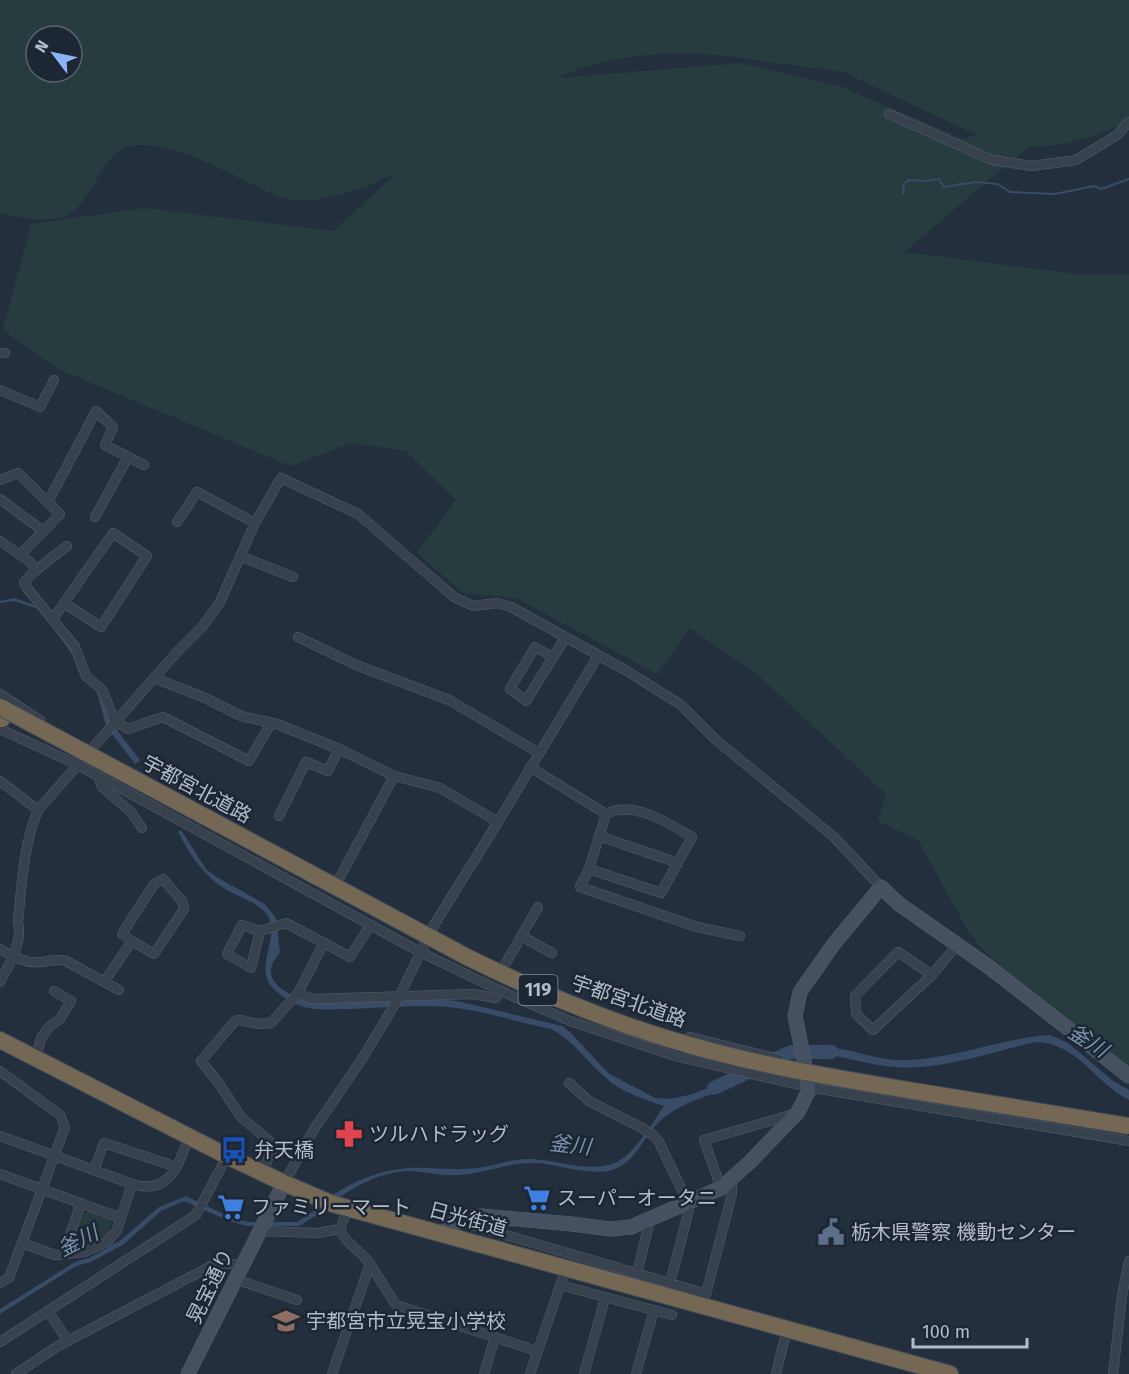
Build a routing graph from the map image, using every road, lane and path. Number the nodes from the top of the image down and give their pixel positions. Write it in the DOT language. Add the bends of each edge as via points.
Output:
graph roads {
  1 [pos="889,114"];
  2 [pos="1129,122"];
  3 [pos="54,380"];
  4 [pos="0,390"];
  5 [pos="128,457"];
  6 [pos="144,465"];
  7 [pos="0,480"];
  8 [pos="0,499"];
  9 [pos="48,502"];
  10 [pos="95,517"];
  11 [pos="177,522"];
  12 [pos="255,523"];
  13 [pos="43,531"];
  14 [pos="0,541"];
  15 [pos="67,546"];
  16 [pos="20,555"];
  17 [pos="240,556"];
  18 [pos="36,570"];
  19 [pos="293,577"];
  20 [pos="64,603"];
  21 [pos="53,619"];
  22 [pos="298,637"];
  23 [pos="565,638"];
  24 [pos="598,656"];
  25 [pos="553,657"];
  26 [pos="154,678"];
  27 [pos="0,694"];
  28 [pos="0,699"];
  29 [pos="0,719"];
  30 [pos="115,721"];
  31 [pos="271,723"];
  32 [pos="48,732"];
  33 [pos="339,749"];
  34 [pos="90,751"];
  35 [pos="539,753"];
  36 [pos="78,765"];
  37 [pos="530,767"];
  38 [pos="98,776"];
  39 [pos="394,776"];
  40 [pos="0,780"];
  41 [pos="38,810"];
  42 [pos="606,814"];
  43 [pos="279,816"];
  44 [pos="498,822"];
  45 [pos="142,828"];
  46 [pos="600,836"];
  47 [pos="678,863"];
  48 [pos="589,869"];
  49 [pos="340,877"];
  50 [pos="881,887"];
  51 [pos="538,907"];
  52 [pos="368,929"];
  53 [pos="260,931"];
  54 [pos="430,933"];
  55 [pos="521,936"];
  56 [pos="740,936"];
  57 [pos="132,941"];
  58 [pos="324,944"];
  59 [pos="957,945"];
  60 [pos="0,949"];
  61 [pos="420,952"];
  62 [pos="552,953"];
  63 [pos="13,957"];
  64 [pos="503,968"];
  65 [pos="932,975"];
  66 [pos="0,982"];
  67 [pos="104,982"];
  68 [pos="54,990"];
  69 [pos="119,990"];
  70 [pos="500,990"];
  71 [pos="298,993"];
  72 [pos="399,996"];
  73 [pos="0,1040"];
  74 [pos="36,1058"];
  75 [pos="805,1063"];
  76 [pos="0,1071"];
  77 [pos="1129,1076"];
  78 [pos="569,1083"];
  79 [pos="808,1087"];
  80 [pos="798,1112"];
  81 [pos="1129,1120"];
  82 [pos="1129,1126"];
  83 [pos="0,1136"];
  84 [pos="189,1137"];
  85 [pos="1129,1139"];
  86 [pos="54,1156"];
  87 [pos="227,1156"];
  88 [pos="177,1167"];
  89 [pos="94,1170"];
  90 [pos="262,1173"];
  91 [pos="1,1178"];
  92 [pos="732,1179"];
  93 [pos="284,1183"];
  94 [pos="132,1184"];
  95 [pos="720,1188"];
  96 [pos="42,1189"];
  97 [pos="81,1203"];
  98 [pos="688,1203"];
  99 [pos="335,1205"];
  100 [pos="121,1218"];
  101 [pos="650,1220"];
  102 [pos="458,1221"];
  103 [pos="262,1226"];
  104 [pos="340,1229"];
  105 [pos="442,1234"];
  106 [pos="22,1243"];
  107 [pos="63,1255"];
  108 [pos="1129,1261"];
  109 [pos="243,1264"];
  110 [pos="370,1264"];
  111 [pos="566,1268"];
  112 [pos="637,1273"];
  113 [pos="235,1279"];
  114 [pos="670,1283"];
  115 [pos="0,1284"];
  116 [pos="560,1286"];
  117 [pos="605,1298"];
  118 [pos="297,1300"];
  119 [pos="654,1310"];
  120 [pos="48,1311"];
  121 [pos="672,1315"];
  122 [pos="787,1329"];
  123 [pos="495,1338"];
  124 [pos="68,1341"];
  125 [pos="0,1342"];
  126 [pos="537,1351"];
  127 [pos="16,1374"];
  128 [pos="188,1374"];
  129 [pos="332,1374"];
  130 [pos="484,1374"];
  131 [pos="530,1374"];
  132 [pos="584,1374"];
  133 [pos="636,1374"];
  134 [pos="777,1374"];
  135 [pos="950,1374"];
  136 [pos="1113,1374"];
  1 -- 2 [label="street" via="992,160 1032,166 1076,160 1117,135"];
  3 -- 4 [label="street" via="40,407"];
  5 -- 6 [label="street"];
  5 -- 9 [label="street" via="105,445 113,427 96,411"];
  5 -- 10 [label="street"];
  7 -- 9 [label="street" via="18,473"];
  8 -- 13 [label="street"];
  9 -- 13 [label="street" via="60,514"];
  11 -- 12 [label="street" via="197,492"];
  12 -- 17 [label="street"];
  12 -- 23 [label="street" via="281,478 358,514 454,597 473,606 497,603 511,607"];
  13 -- 16 [label="street"];
  14 -- 16 [label="street"];
  15 -- 18 [label="street"];
  16 -- 18 [label="street"];
  17 -- 19 [label="street"];
  17 -- 26 [label="street" via="220,602"];
  18 -- 21 [label="street" via="24,582"];
  20 -- 20 [label="street" via="113,533 147,556 101,627"];
  20 -- 21 [label="street"];
  21 -- 30 [label="street" via="75,647 86,676 102,690"];
  22 -- 35 [label="street" via="356,665 448,699"];
  23 -- 24 [label="street"];
  23 -- 25 [label="street"];
  24 -- 35 [label="street"];
  24 -- 50 [label="street" via="681,705 715,739 834,837"];
  25 -- 25 [label="street" via="526,701 510,689 535,647"];
  26 -- 30 [label="street"];
  26 -- 31 [label="street" via="242,716"];
  27 -- 34 [label="street"];
  28 -- 32 [label="highway, bridge"];
  29 -- 32 [label="highway, 宇都宮北道路 / 119, bridge"];
  29 -- 36 [label="street"];
  29 -- 85 [label="highway, 宇都宮北道路 / 119" via="461,966 602,1027 667,1050 798,1081"];
  30 -- 31 [label="street" via="128,729 163,717 249,762"];
  30 -- 34 [label="street"];
  31 -- 33 [label="street"];
  32 -- 82 [label="highway, 宇都宮北道路 / 119, bridge" via="467,957 605,1017 711,1051 800,1071"];
  33 -- 39 [label="street"];
  33 -- 43 [label="street" via="328,771 306,762"];
  34 -- 36 [label="street"];
  34 -- 54 [label="street"];
  35 -- 37 [label="street"];
  36 -- 38 [label="street"];
  36 -- 41 [label="street"];
  37 -- 42 [label="street"];
  37 -- 44 [label="street"];
  38 -- 45 [label="street" via="102,788"];
  38 -- 61 [label="street"];
  39 -- 44 [label="street" via="440,788"];
  39 -- 49 [label="street"];
  40 -- 41 [label="street"];
  41 -- 63 [label="street" via="25,851 20,930"];
  42 -- 46 [label="street"];
  42 -- 47 [label="street" via="614,809 640,811 692,837"];
  44 -- 54 [label="street"];
  46 -- 47 [label="street"];
  46 -- 48 [label="street"];
  47 -- 48 [label="street" via="661,893"];
  48 -- 56 [label="street" via="580,887 698,927"];
  50 -- 59 [label="street"];
  50 -- 75 [label="street" via="800,992 795,1016"];
  51 -- 55 [label="street"];
  52 -- 58 [label="street" via="351,957"];
  53 -- 53 [label="street" via="242,925 227,954 251,968"];
  53 -- 58 [label="street" via="286,923"];
  54 -- 61 [label="street"];
  54 -- 64 [label="street"];
  55 -- 62 [label="street"];
  55 -- 64 [label="street"];
  57 -- 57 [label="street" via="154,954 184,909 163,879 154,884 122,934"];
  57 -- 67 [label="street"];
  58 -- 71 [label="street"];
  59 -- 65 [label="street"];
  59 -- 77 [label="street"];
  60 -- 63 [label="street"];
  61 -- 70 [label="street"];
  61 -- 72 [label="street"];
  63 -- 66 [label="street"];
  63 -- 67 [label="street" via="42,962 58,958"];
  64 -- 75 [label="street" via="638,1024"];
  65 -- 65 [label="street" via="873,1030 856,1014 855,996 898,952"];
  67 -- 69 [label="street"];
  68 -- 74 [label="street" via="71,1001 41,1038"];
  70 -- 72 [label="street" via="496,998 473,994"];
  70 -- 79 [label="street" via="570,1021 675,1056"];
  71 -- 72 [label="street" via="312,999"];
  71 -- 90 [label="street" via="271,1023 235,1021 201,1061 242,1117 274,1144"];
  72 -- 93 [label="street"];
  73 -- 74 [label="highway, 日光街道"];
  74 -- 84 [label="highway, 日光街道"];
  75 -- 79 [label="street"];
  75 -- 81 [label="street"];
  76 -- 86 [label="street" via="60,1115 65,1127"];
  78 -- 98 [label="street" via="589,1101 654,1136"];
  79 -- 80 [label="street"];
  79 -- 85 [label="street"];
  80 -- 92 [label="street"];
  80 -- 95 [label="street" via="704,1140"];
  83 -- 86 [label="street"];
  84 -- 87 [label="highway, 日光街道"];
  84 -- 88 [label="street"];
  86 -- 89 [label="street"];
  86 -- 96 [label="street"];
  87 -- 90 [label="highway, 日光街道"];
  87 -- 120 [label="street" via="196,1215"];
  88 -- 89 [label="street" via="105,1143"];
  88 -- 94 [label="street" via="172,1176 158,1185"];
  89 -- 94 [label="street"];
  90 -- 93 [label="highway, 日光街道"];
  91 -- 96 [label="street"];
  92 -- 95 [label="street"];
  92 -- 114 [label="street" via="732,1194 706,1294"];
  93 -- 99 [label="highway, 日光街道"];
  93 -- 103 [label="street, 晃宝通り"];
  94 -- 100 [label="street"];
  95 -- 98 [label="street"];
  96 -- 97 [label="street"];
  96 -- 106 [label="street"];
  97 -- 100 [label="street"];
  97 -- 107 [label="street"];
  98 -- 101 [label="street"];
  98 -- 114 [label="street"];
  99 -- 104 [label="street"];
  99 -- 105 [label="highway, 日光街道"];
  100 -- 107 [label="street" via="108,1241 85,1252"];
  101 -- 102 [label="street" via="610,1229 499,1217"];
  101 -- 112 [label="street"];
  102 -- 105 [label="street"];
  102 -- 112 [label="street"];
  103 -- 104 [label="street" via="318,1233"];
  103 -- 109 [label="street, 晃宝通り"];
  104 -- 110 [label="street"];
  105 -- 111 [label="highway, 日光街道"];
  106 -- 107 [label="street"];
  106 -- 115 [label="street" via="9,1278"];
  108 -- 136 [label="street"];
  109 -- 113 [label="street, 晃宝通り"];
  109 -- 124 [label="street" via="215,1264"];
  110 -- 123 [label="street" via="396,1305"];
  110 -- 129 [label="street"];
  111 -- 116 [label="street"];
  111 -- 122 [label="highway, 日光街道"];
  112 -- 114 [label="street"];
  113 -- 118 [label="street"];
  113 -- 128 [label="street, 晃宝通り"];
  116 -- 117 [label="street"];
  116 -- 126 [label="street"];
  117 -- 119 [label="street"];
  117 -- 132 [label="street"];
  119 -- 121 [label="street"];
  119 -- 133 [label="street"];
  120 -- 124 [label="street"];
  120 -- 125 [label="street"];
  122 -- 134 [label="street"];
  122 -- 135 [label="highway, 日光街道"];
  123 -- 126 [label="street"];
  123 -- 130 [label="street"];
  124 -- 127 [label="street"];
  126 -- 131 [label="street"];
}
